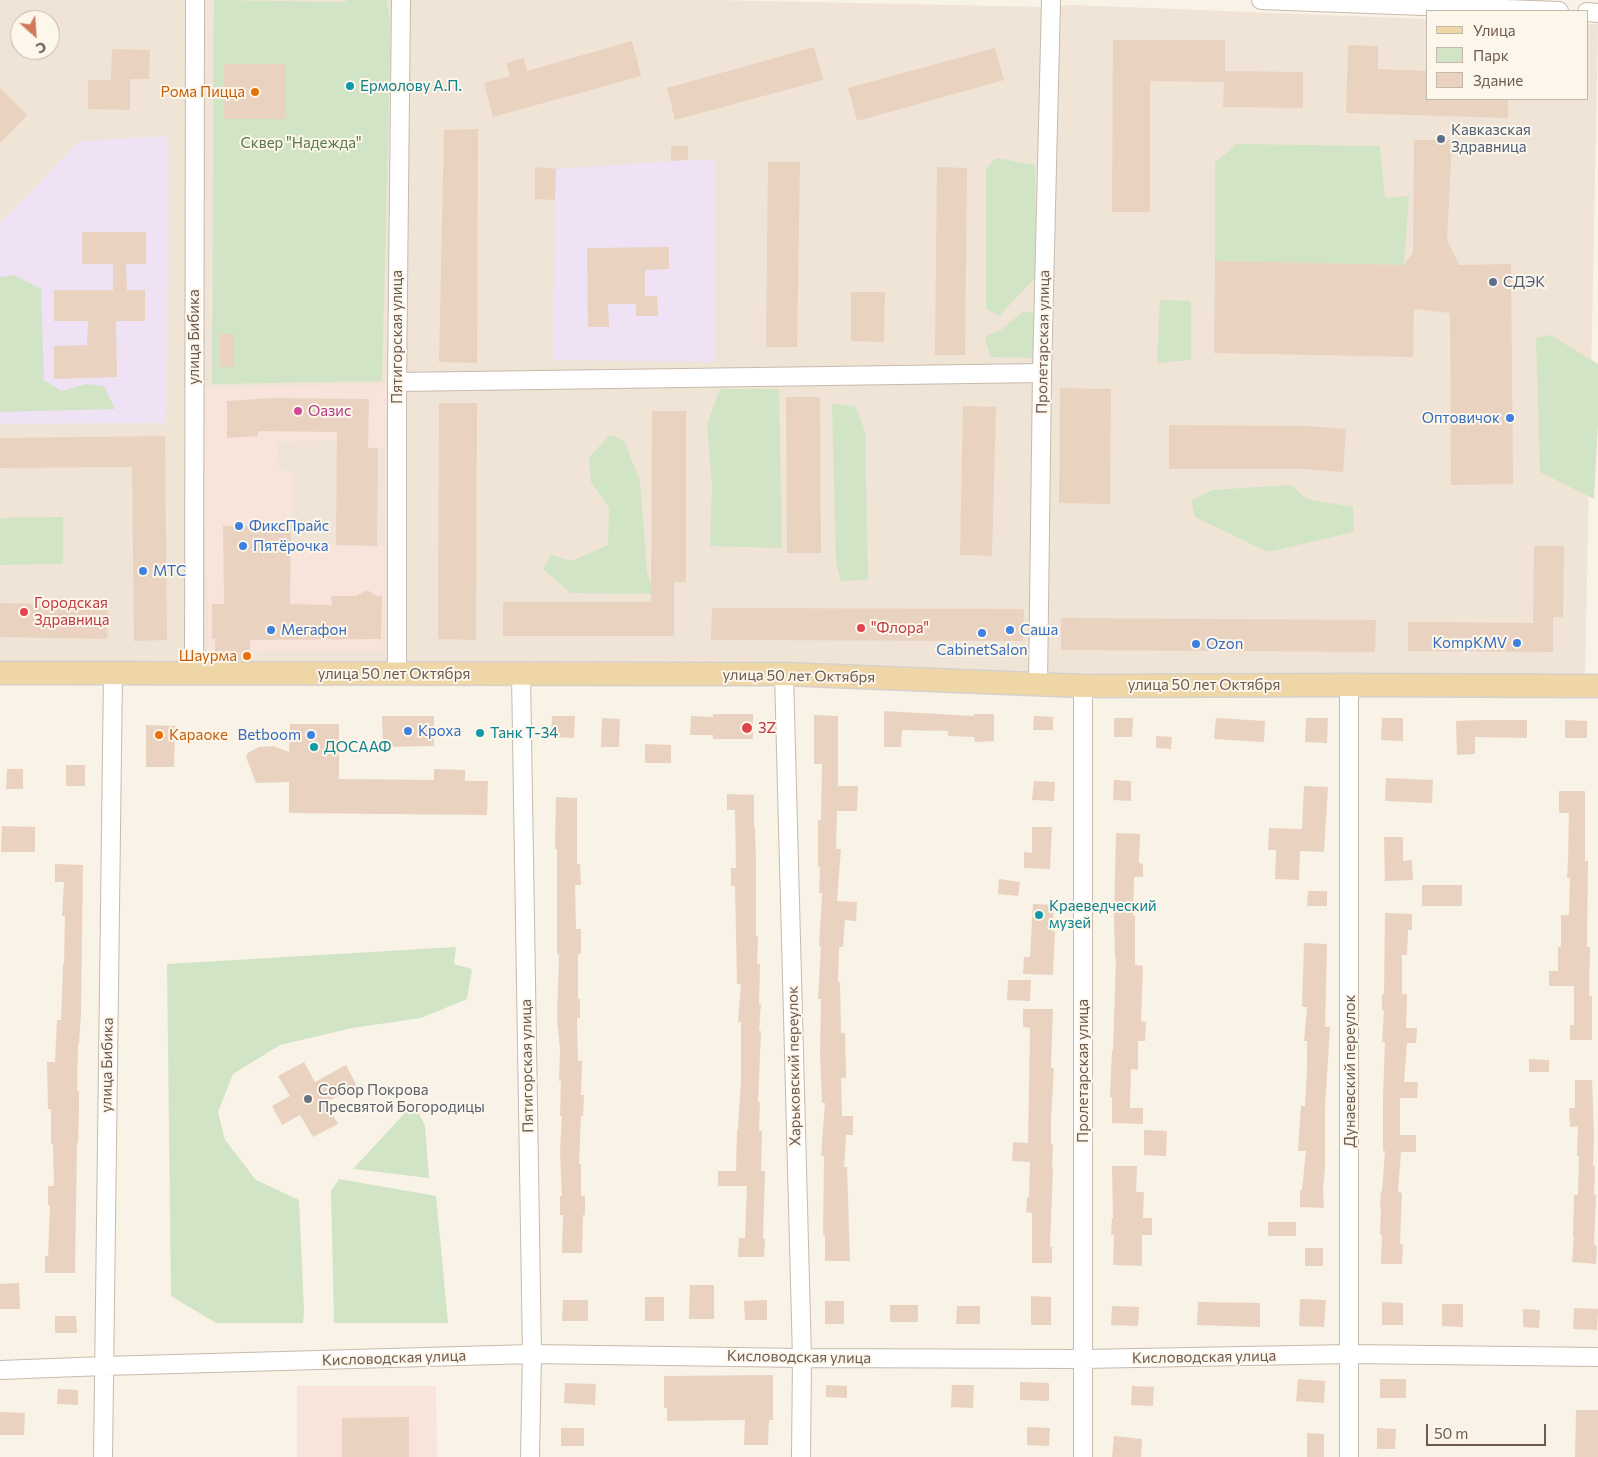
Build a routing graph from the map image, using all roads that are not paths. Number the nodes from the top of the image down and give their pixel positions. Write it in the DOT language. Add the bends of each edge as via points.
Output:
graph roads {
  1 [pos="195,0"];
  2 [pos="401,0"];
  3 [pos="1050,0"];
  4 [pos="1261,0"];
  5 [pos="1443,4"];
  6 [pos="1543,10"];
  7 [pos="1042,373"];
  8 [pos="396,382"];
  9 [pos="0,673"];
  10 [pos="113,673"];
  11 [pos="397,673"];
  12 [pos="194,674"];
  13 [pos="521,674"];
  14 [pos="784,674"];
  15 [pos="1038,684"];
  16 [pos="1349,684"];
  17 [pos="1083,686"];
  18 [pos="1598,686"];
  19 [pos="532,1354"];
  20 [pos="1350,1354"];
  21 [pos="1598,1357"];
  22 [pos="802,1358"];
  23 [pos="1083,1359"];
  24 [pos="104,1366"];
  25 [pos="0,1370"];
  26 [pos="102,1457"];
  27 [pos="530,1457"];
  28 [pos="801,1457"];
  29 [pos="1083,1457"];
  30 [pos="1349,1457"];
  1 -- 12 [label="street, улица Бибика"];
  2 -- 8 [label="street, Пятигорская улица"];
  3 -- 7 [label="street, Пролетарская улица"];
  4 -- 5 [label="street"];
  5 -- 6 [label="street"];
  7 -- 8 [label="street"];
  7 -- 15 [label="street, Пролетарская улица"];
  8 -- 11 [label="street, Пятигорская улица"];
  9 -- 10 [label="main road, улица 50 лет Октября"];
  10 -- 12 [label="main road, улица 50 лет Октября"];
  10 -- 24 [label="street, улица Бибика"];
  11 -- 12 [label="main road, улица 50 лет Октября"];
  11 -- 13 [label="main road, улица 50 лет Октября"];
  13 -- 14 [label="main road, улица 50 лет Октября"];
  13 -- 19 [label="street, Пятигорская улица"];
  14 -- 15 [label="main road, улица 50 лет Октября"];
  14 -- 22 [label="street, Харьковский переулок"];
  15 -- 17 [label="main road, улица 50 лет Октября"];
  16 -- 17 [label="main road, улица 50 лет Октября"];
  16 -- 18 [label="main road, улица 50 лет Октября"];
  16 -- 20 [label="street, Дунаевский переулок"];
  17 -- 23 [label="street, Пролетарская улица"];
  19 -- 22 [label="street, Кисловодская улица"];
  19 -- 24 [label="street, Кисловодская улица"];
  19 -- 27 [label="street, Пятигорская улица"];
  20 -- 21 [label="street, Кисловодская улица"];
  20 -- 23 [label="street, Кисловодская улица"];
  20 -- 30 [label="street, Дунаевский переулок"];
  22 -- 23 [label="street, Кисловодская улица"];
  22 -- 28 [label="street, Харьковский переулок"];
  23 -- 29 [label="street, Пролетарская улица"];
  24 -- 25 [label="street, Кисловодская улица"];
  24 -- 26 [label="street, улица Бибика"];
}
